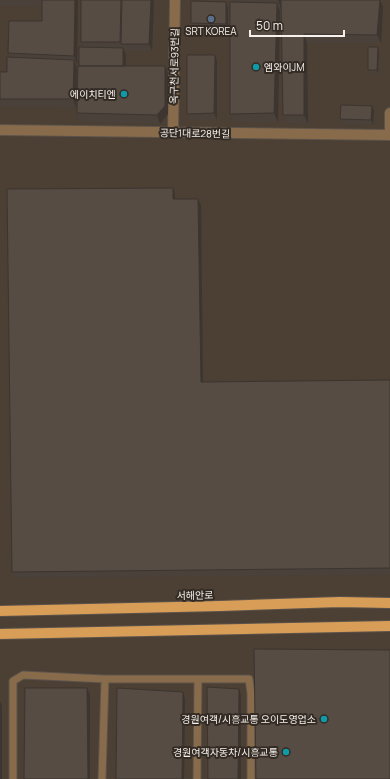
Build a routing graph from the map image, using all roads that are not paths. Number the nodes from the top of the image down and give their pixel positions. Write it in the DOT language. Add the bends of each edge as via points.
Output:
graph roads {
  1 [pos="175,0"];
  2 [pos="390,113"];
  3 [pos="0,130"];
  4 [pos="172,132"];
  5 [pos="390,135"];
  6 [pos="390,602"];
  7 [pos="0,611"];
  8 [pos="390,626"];
  9 [pos="0,634"];
  10 [pos="105,679"];
  11 [pos="198,679"];
  12 [pos="13,779"];
  13 [pos="102,779"];
  14 [pos="198,779"];
  15 [pos="251,779"];
  1 -- 4 [label="street, 옥구천서로93번길"];
  2 -- 5 [label="street"];
  3 -- 4 [label="street, 공단1대로28번길"];
  4 -- 5 [label="street, 공단1대로28번길"];
  6 -- 7 [label="main road, 서해안로"];
  8 -- 9 [label="main road"];
  10 -- 11 [label="lane"];
  10 -- 12 [label="lane" via="23,674 13,681"];
  10 -- 13 [label="lane"];
  11 -- 14 [label="lane"];
  11 -- 15 [label="lane" via="249,679"];
}
